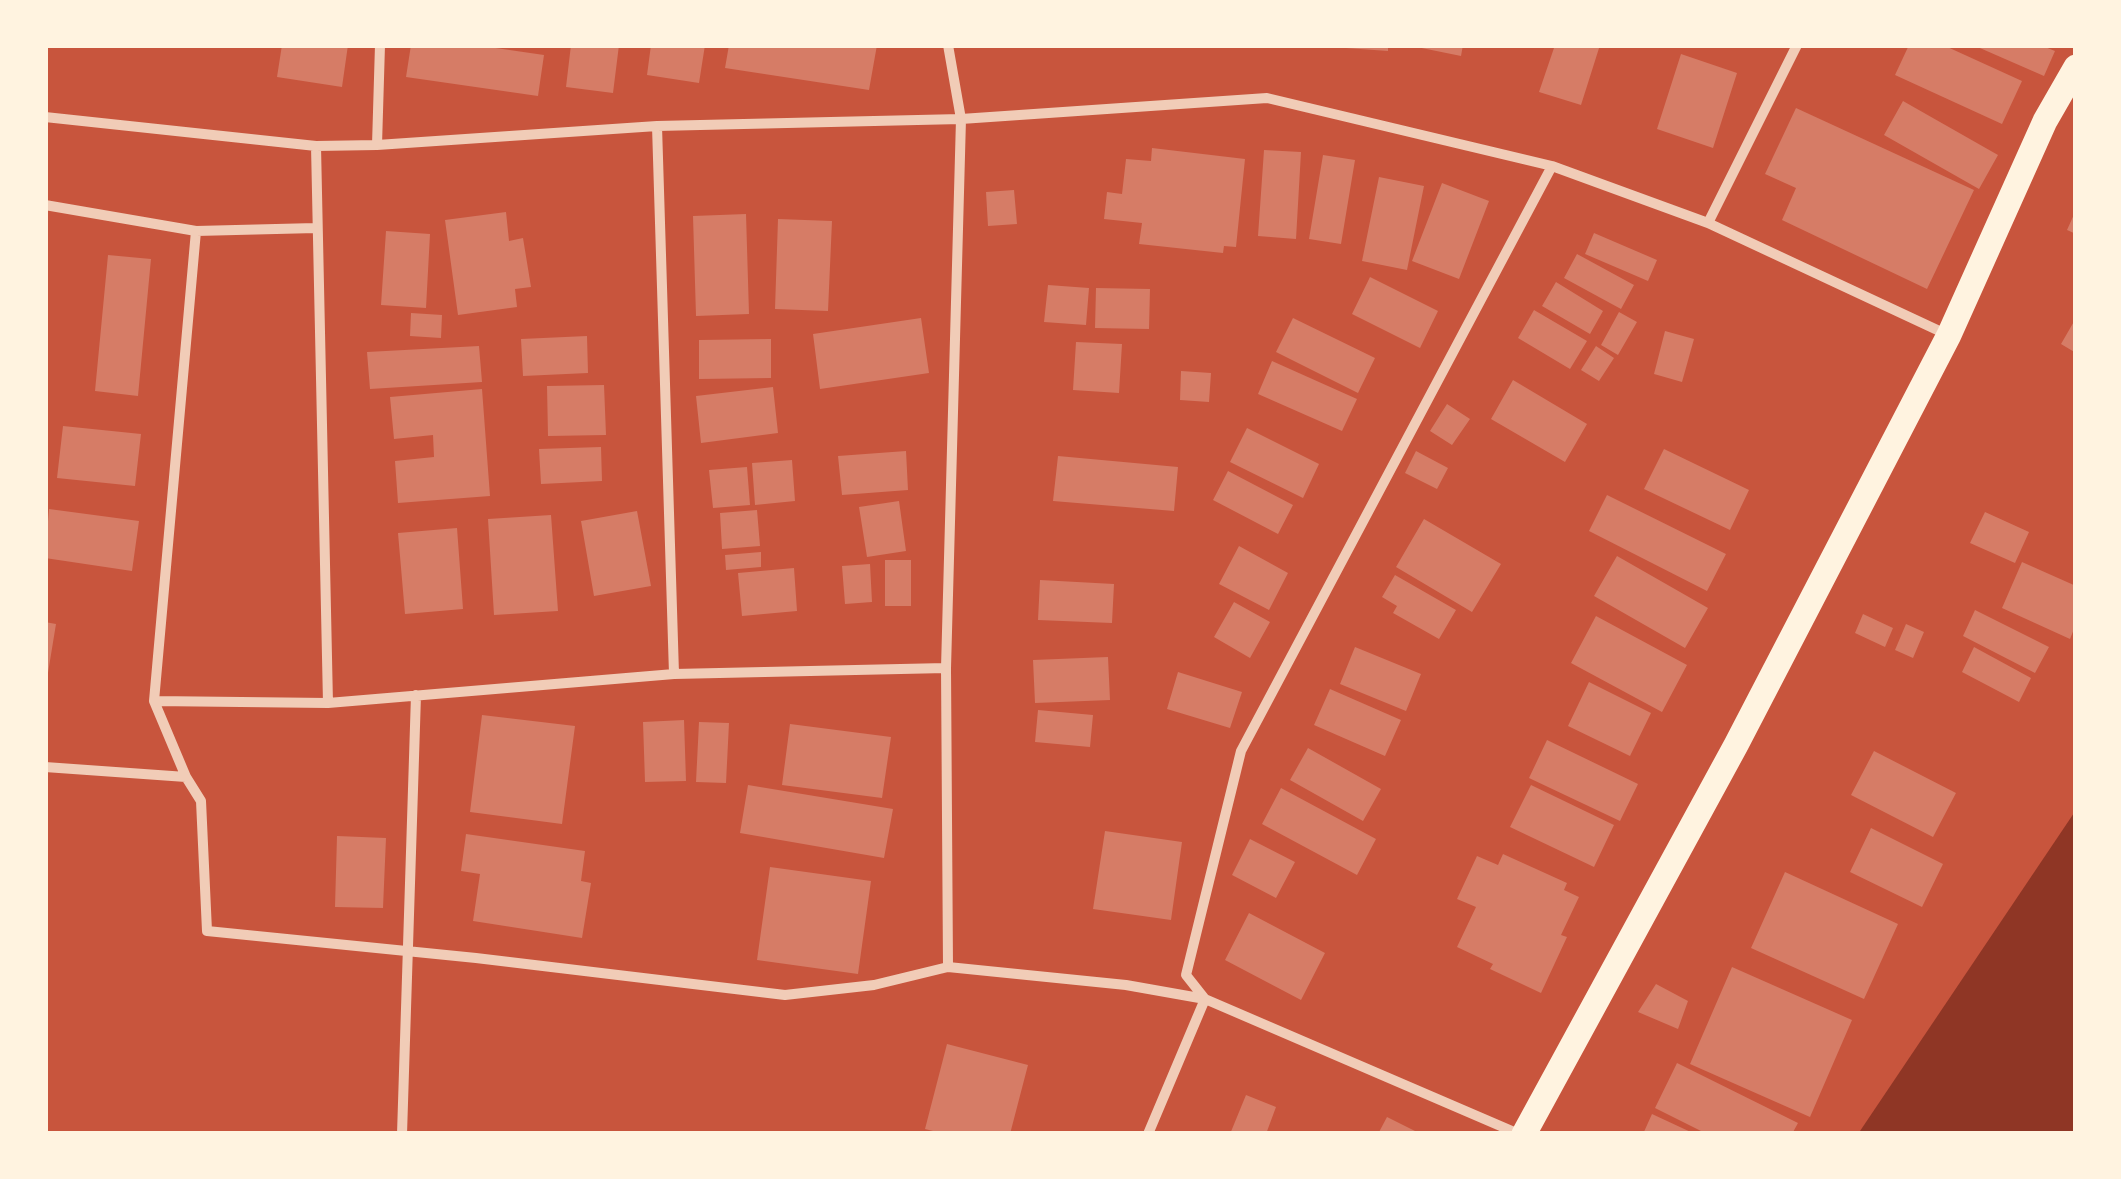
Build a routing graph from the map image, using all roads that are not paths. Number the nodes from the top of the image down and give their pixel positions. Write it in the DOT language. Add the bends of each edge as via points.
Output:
graph roads {
  1 [pos="380,45"];
  2 [pos="948,45"];
  3 [pos="1796,45"];
  4 [pos="2076,68"];
  5 [pos="45,117"];
  6 [pos="961,119"];
  7 [pos="657,126"];
  8 [pos="377,145"];
  9 [pos="316,146"];
  10 [pos="1552,166"];
  11 [pos="45,205"];
  12 [pos="1708,223"];
  13 [pos="316,228"];
  14 [pos="196,231"];
  15 [pos="1949,335"];
  16 [pos="946,668"];
  17 [pos="674,674"];
  18 [pos="416,695"];
  19 [pos="154,701"];
  20 [pos="328,703"];
  21 [pos="45,767"];
  22 [pos="186,777"];
  23 [pos="408,951"];
  24 [pos="948,967"];
  25 [pos="1205,999"];
  26 [pos="402,1134"];
  27 [pos="1148,1134"];
  28 [pos="1521,1134"];
  1 -- 8 [label="street"];
  2 -- 6 [label="street"];
  3 -- 12 [label="street"];
  4 -- 15 [label="main road" via="2045,120"];
  5 -- 9 [label="street"];
  6 -- 7 [label="street"];
  6 -- 10 [label="street" via="1267,98"];
  6 -- 16 [label="street"];
  7 -- 8 [label="street"];
  7 -- 17 [label="street"];
  8 -- 9 [label="street"];
  9 -- 13 [label="street"];
  10 -- 12 [label="street"];
  10 -- 25 [label="street" via="1242,751 1186,975"];
  11 -- 14 [label="street"];
  12 -- 15 [label="street"];
  13 -- 14 [label="street"];
  13 -- 20 [label="street"];
  14 -- 19 [label="street"];
  15 -- 28 [label="main road" via="1736,746"];
  16 -- 17 [label="street"];
  16 -- 24 [label="street"];
  17 -- 18 [label="street"];
  18 -- 20 [label="street"];
  18 -- 23 [label="street"];
  19 -- 20 [label="street"];
  19 -- 22 [label="street"];
  21 -- 22 [label="street"];
  22 -- 23 [label="street" via="201,801 206,931"];
  23 -- 24 [label="street" via="785,994"];
  23 -- 26 [label="street"];
  24 -- 25 [label="street"];
  25 -- 27 [label="street"];
  25 -- 28 [label="street"];
}
